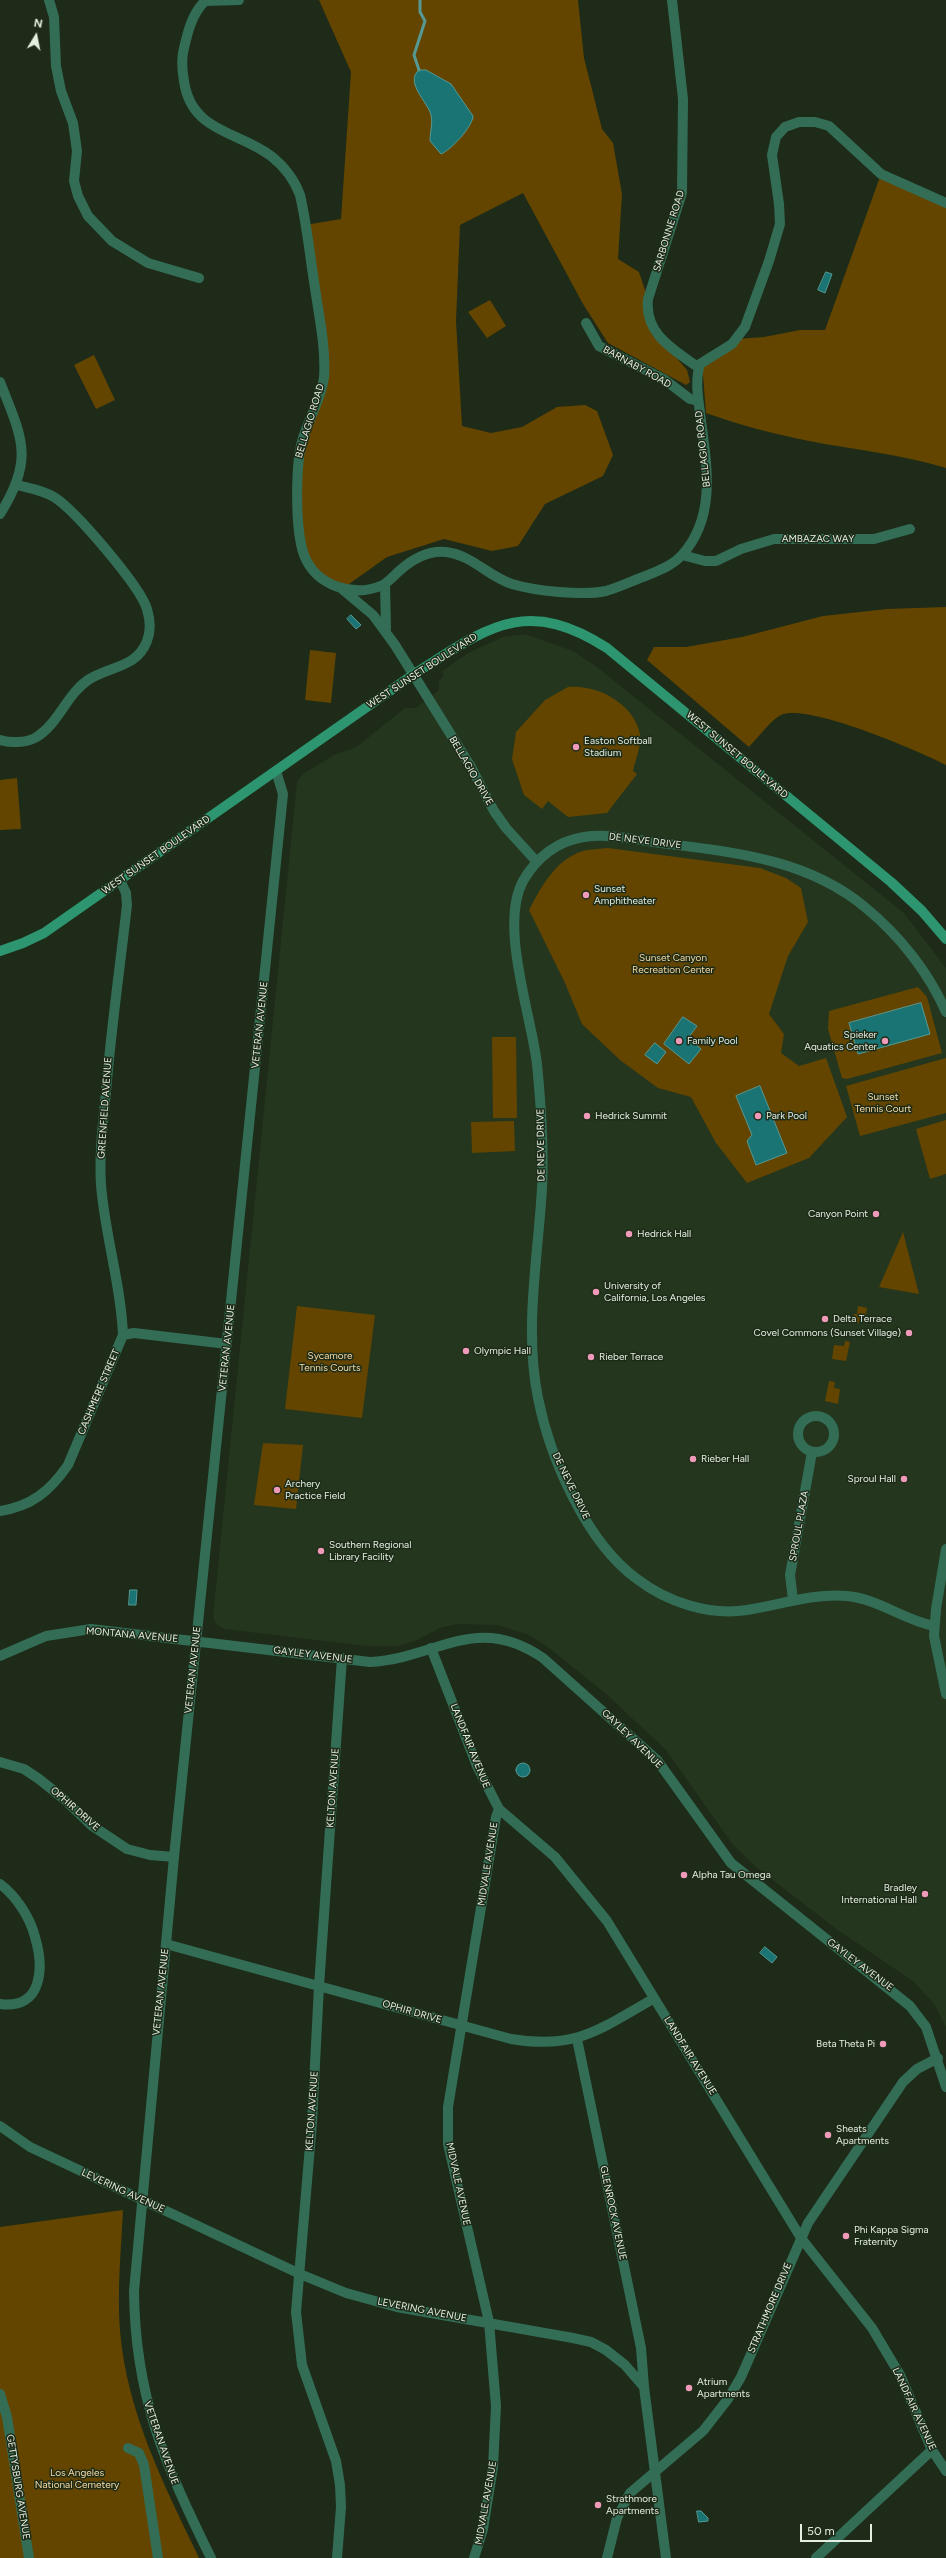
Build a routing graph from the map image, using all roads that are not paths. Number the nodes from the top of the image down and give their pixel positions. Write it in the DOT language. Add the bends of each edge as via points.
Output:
graph roads {
  1 [pos="48,0"];
  2 [pos="238,0"];
  3 [pos="672,0"];
  4 [pos="203,1"];
  5 [pos="946,203"];
  6 [pos="199,278"];
  7 [pos="586,323"];
  8 [pos="698,368"];
  9 [pos="0,382"];
  10 [pos="698,401"];
  11 [pos="17,485"];
  12 [pos="0,514"];
  13 [pos="910,529"];
  14 [pos="682,556"];
  15 [pos="385,584"];
  16 [pos="342,589"];
  17 [pos="386,629"];
  18 [pos="414,674"];
  19 [pos="0,740"];
  20 [pos="276,771"];
  21 [pos="536,862"];
  22 [pos="120,880"];
  23 [pos="946,939"];
  24 [pos="0,951"];
  25 [pos="946,1012"];
  26 [pos="123,1335"];
  27 [pos="227,1344"];
  28 [pos="812,1452"];
  29 [pos="0,1511"];
  30 [pos="946,1549"];
  31 [pos="794,1600"];
  32 [pos="934,1626"];
  33 [pos="196,1642"];
  34 [pos="431,1648"];
  35 [pos="0,1656"];
  36 [pos="342,1658"];
  37 [pos="946,1694"];
  38 [pos="0,1762"];
  39 [pos="499,1809"];
  40 [pos="174,1857"];
  41 [pos="0,1884"];
  42 [pos="166,1944"];
  43 [pos="319,1986"];
  44 [pos="653,1999"];
  45 [pos="0,2004"];
  46 [pos="460,2026"];
  47 [pos="577,2039"];
  48 [pos="942,2057"];
  49 [pos="946,2087"];
  50 [pos="0,2126"];
  51 [pos="141,2199"];
  52 [pos="800,2238"];
  53 [pos="300,2274"];
  54 [pos="489,2322"];
  55 [pos="644,2387"];
  56 [pos="0,2394"];
  57 [pos="128,2448"];
  58 [pos="932,2450"];
  59 [pos="654,2471"];
  60 [pos="946,2471"];
  61 [pos="29,2558"];
  62 [pos="158,2558"];
  63 [pos="211,2558"];
  64 [pos="337,2558"];
  65 [pos="474,2558"];
  66 [pos="607,2558"];
  67 [pos="666,2558"];
  68 [pos="816,2558"];
  1 -- 6 [label="street" via="54,17 56,66 61,91 73,122 77,152 74,181 88,216 112,240 148,263"];
  2 -- 4 [label="street, BELLAGIO ROAD"];
  3 -- 8 [label="street, SARBONNE ROAD" via="683,99 682,193 647,305 658,338"];
  4 -- 16 [label="street, BELLAGIO ROAD" via="190,23 182,53 187,95 208,123 278,161 291,176 301,200 320,326 324,374 298,461 297,486 303,552 314,573 322,580"];
  5 -- 8 [label="street" via="881,174 829,126 815,122 798,122 785,127 776,137 772,155 780,224 769,261 744,327 732,344 702,362"];
  7 -- 10 [label="street, BARNABY ROAD" via="600,346 665,380 690,399"];
  8 -- 10 [label="street, BELLAGIO ROAD"];
  9 -- 11 [label="street" via="22,440 23,459"];
  10 -- 14 [label="street, BELLAGIO ROAD" via="707,469 706,502 697,533"];
  11 -- 12 [label="street"];
  11 -- 19 [label="street" via="55,498 100,542 147,608 150,626 147,641 140,654 130,663 88,680 71,695 50,727 34,738 22,742"];
  13 -- 14 [label="street, AMBAZAC WAY" via="874,539 774,538 716,561"];
  14 -- 15 [label="street, BELLAGIO ROAD" via="664,569 605,591 546,590 514,585 495,577 463,556 442,552 413,559"];
  15 -- 16 [label="street, BELLAGIO ROAD" via="371,588"];
  15 -- 17 [label="street"];
  16 -- 17 [label="street"];
  17 -- 18 [label="street, BELLAGIO DRIVE"];
  18 -- 20 [label="main road, WEST SUNSET BOULEVARD"];
  18 -- 21 [label="street, BELLAGIO DRIVE" via="471,767 494,811"];
  18 -- 23 [label="main road, WEST SUNSET BOULEVARD" via="473,636 497,626 531,621 576,630 607,648 892,882"];
  20 -- 22 [label="main road, WEST SUNSET BOULEVARD"];
  20 -- 27 [label="street, VETERAN AVENUE" via="283,794"];
  21 -- 25 [label="street, DE NEVE DRIVE" via="564,843 582,837 602,836 724,851 782,863 812,875 866,908 915,959 932,984"];
  21 -- 31 [label="street, DE NEVE DRIVE" via="517,894 513,919 536,1056 541,1115 542,1180 532,1354 538,1399 557,1462 605,1548 624,1569 653,1590 699,1608 722,1610 748,1610"];
  22 -- 24 [label="main road, WEST SUNSET BOULEVARD" via="44,933 23,944"];
  22 -- 26 [label="street, GREENFIELD AVENUE" via="126,893 127,905 108,1063 101,1184 104,1215 122,1301"];
  26 -- 27 [label="street"];
  26 -- 29 [label="street, CASHMERE STREET" via="68,1465 41,1497 18,1508"];
  27 -- 33 [label="street, VETERAN AVENUE"];
  28 -- 31 [label="street, SPROUL PLAZA" via="790,1575"];
  30 -- 32 [label="street"];
  31 -- 32 [label="street, DE NEVE DRIVE" via="831,1595 855,1597 877,1602 912,1620"];
  32 -- 37 [label="street"];
  33 -- 35 [label="street, MONTANA AVENUE" via="119,1632 78,1630 46,1636"];
  33 -- 36 [label="street, GAYLEY AVENUE"];
  33 -- 40 [label="street, VETERAN AVENUE"];
  34 -- 36 [label="street, GAYLEY AVENUE" via="392,1660 370,1662"];
  34 -- 39 [label="street, LANDFAIR AVENUE" via="477,1766"];
  34 -- 48 [label="street, GAYLEY AVENUE" via="464,1638 482,1636 516,1642 543,1658 657,1760 731,1863 910,2006 926,2027"];
  36 -- 43 [label="street, KELTON AVENUE"];
  38 -- 40 [label="street, OPHIR DRIVE" via="24,1769 39,1779 91,1825 127,1849 150,1855"];
  39 -- 44 [label="street, LANDFAIR AVENUE" via="555,1857 586,1892 607,1921"];
  39 -- 46 [label="street, MIDVALE AVENUE"];
  40 -- 42 [label="street, VETERAN AVENUE"];
  41 -- 45 [label="street" via="8,1890 24,1912 35,1936 40,1960 38,1984 33,1994 26,2001 12,2005"];
  42 -- 43 [label="street, OPHIR DRIVE"];
  42 -- 51 [label="street, VETERAN AVENUE"];
  43 -- 46 [label="street, OPHIR DRIVE"];
  43 -- 53 [label="street, KELTON AVENUE"];
  44 -- 47 [label="street, OPHIR DRIVE" via="591,2034"];
  44 -- 52 [label="street, LANDFAIR AVENUE" via="709,2086"];
  46 -- 47 [label="street, OPHIR DRIVE" via="530,2043"];
  46 -- 54 [label="street, MIDVALE AVENUE" via="448,2107 448,2144"];
  47 -- 55 [label="street, GLENROCK AVENUE" via="641,2348"];
  48 -- 49 [label="street, GAYLEY AVENUE"];
  48 -- 52 [label="street, STRATHMORE DRIVE" via="917,2069 903,2082"];
  50 -- 51 [label="street, LEVERING AVENUE" via="30,2147"];
  51 -- 53 [label="street, LEVERING AVENUE"];
  51 -- 63 [label="street, VETERAN AVENUE" via="134,2317 145,2396 164,2458"];
  52 -- 58 [label="street, LANDFAIR AVENUE" via="872,2328 900,2375"];
  52 -- 59 [label="street, STRATHMORE DRIVE" via="728,2399 702,2431"];
  53 -- 54 [label="street, LEVERING AVENUE" via="346,2293 397,2307"];
  53 -- 64 [label="street, KELTON AVENUE" via="296,2312 302,2365 336,2461 340,2484 342,2507"];
  54 -- 55 [label="street, LEVERING AVENUE" via="591,2342 625,2365"];
  54 -- 65 [label="street, MIDVALE AVENUE" via="496,2406 494,2454 482,2529"];
  55 -- 59 [label="street"];
  56 -- 61 [label="street, GETTYSBURG AVENUE" via="8,2417"];
  57 -- 62 [label="street" via="139,2453 144,2465"];
  58 -- 60 [label="street, LANDFAIR AVENUE"];
  58 -- 68 [label="street"];
  59 -- 66 [label="street, STRATHMORE DRIVE" via="630,2493 622,2505"];
  59 -- 67 [label="street"];
}
